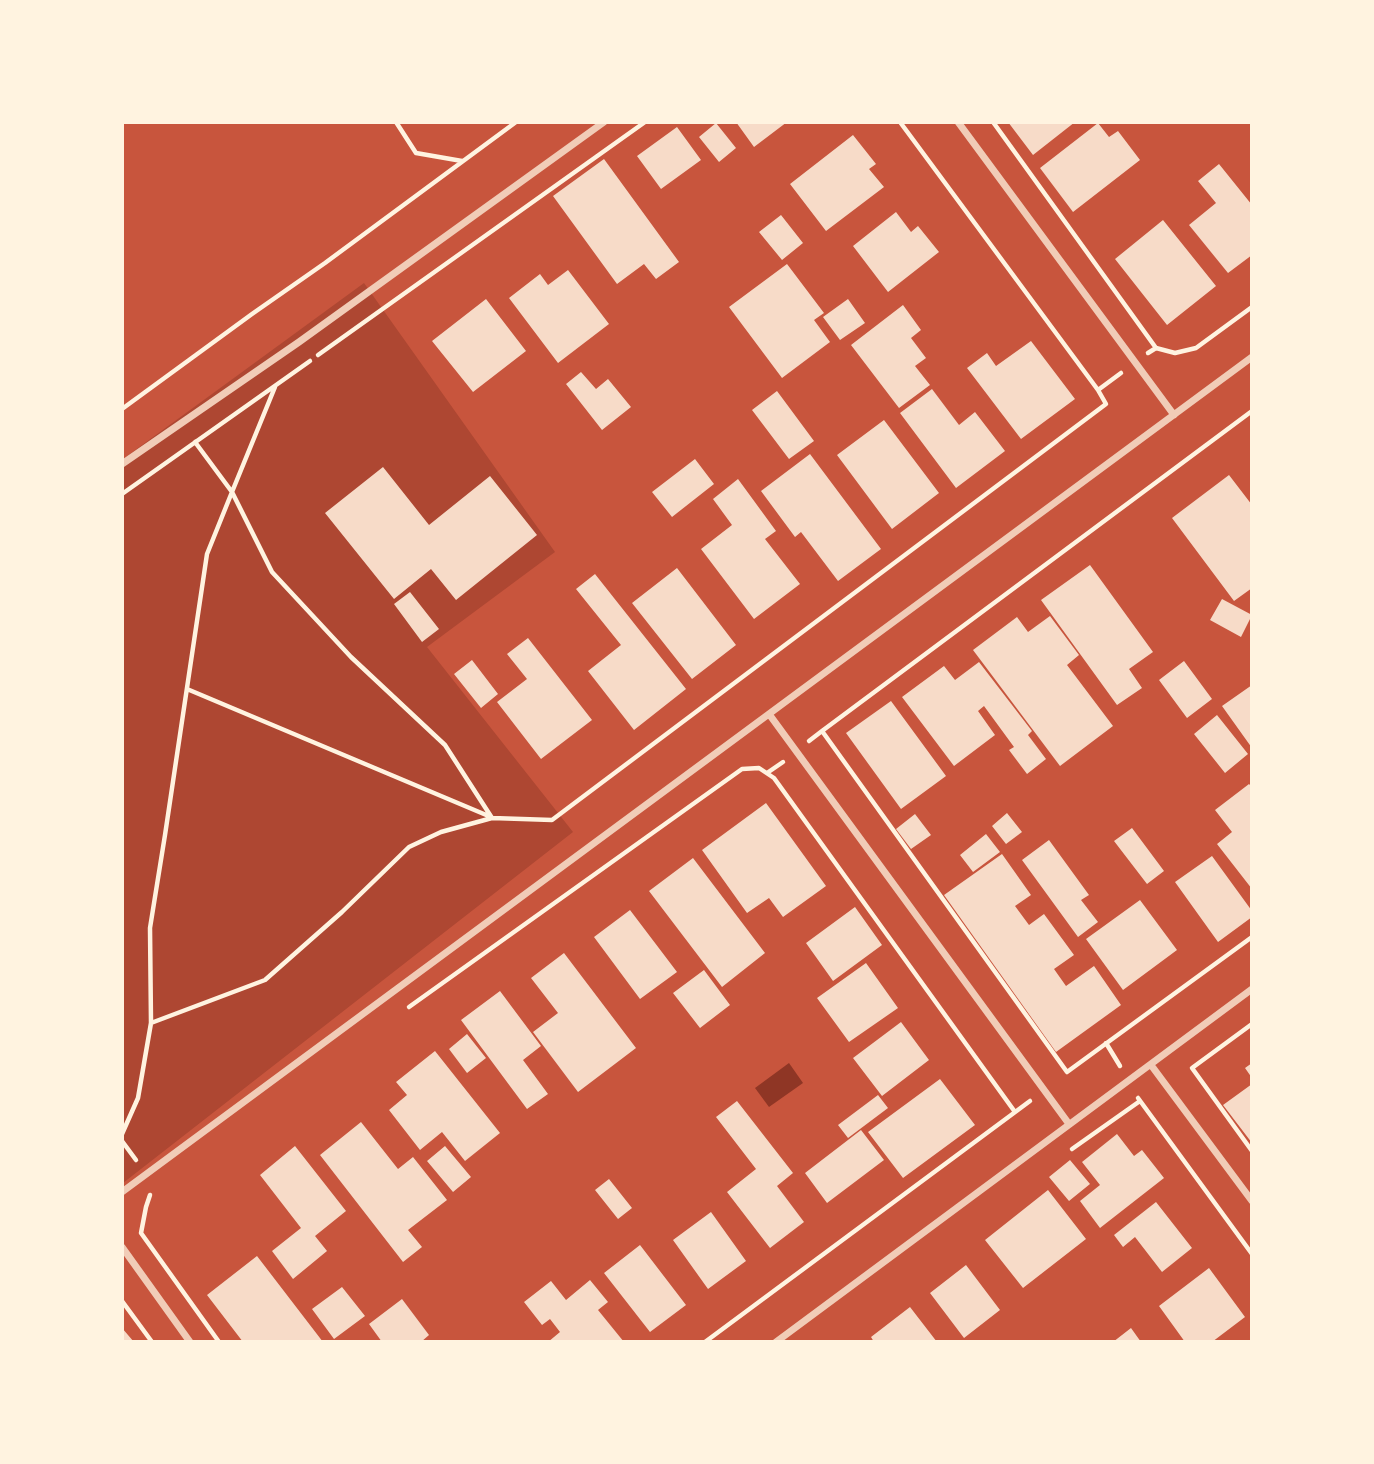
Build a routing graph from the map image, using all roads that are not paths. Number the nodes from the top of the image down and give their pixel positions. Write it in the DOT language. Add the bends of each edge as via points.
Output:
graph roads {
  1 [pos="604,122"];
  2 [pos="958,122"];
  3 [pos="1251,357"];
  4 [pos="1174,415"];
  5 [pos="122,464"];
  6 [pos="769,714"];
  7 [pos="1251,989"];
  8 [pos="1151,1065"];
  9 [pos="1069,1124"];
  10 [pos="122,1192"];
  11 [pos="1251,1201"];
  12 [pos="122,1247"];
  13 [pos="190,1342"];
  14 [pos="776,1342"];
  1 -- 5 [label="street"];
  2 -- 4 [label="street"];
  3 -- 4 [label="street"];
  4 -- 6 [label="street"];
  6 -- 9 [label="street"];
  6 -- 10 [label="street"];
  7 -- 8 [label="street"];
  8 -- 9 [label="street"];
  8 -- 11 [label="street"];
  9 -- 14 [label="street"];
  12 -- 13 [label="street"];
}
